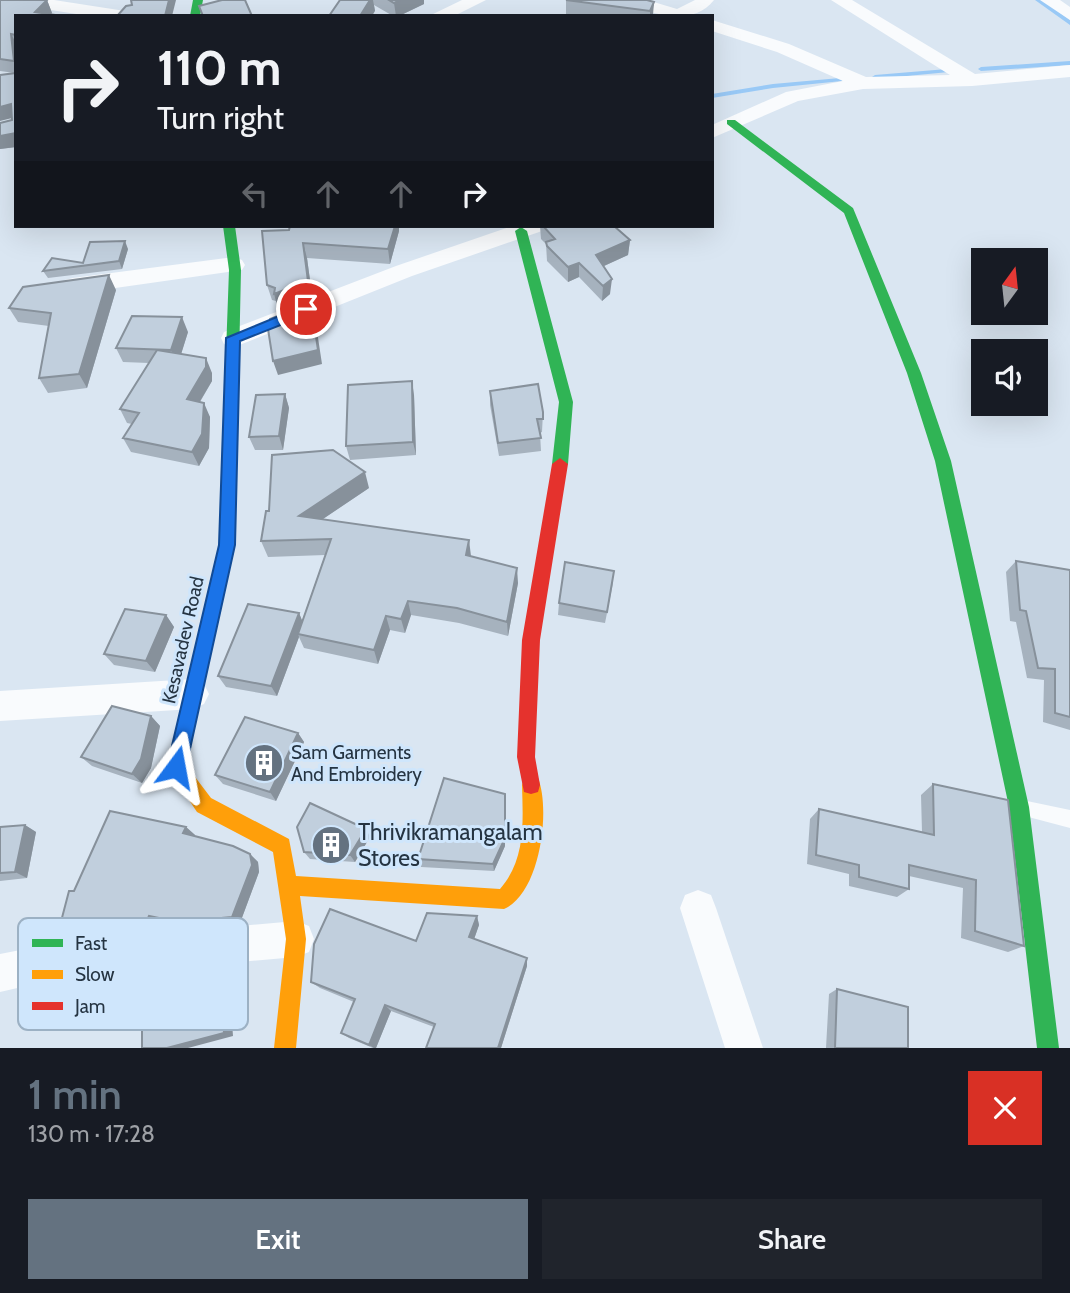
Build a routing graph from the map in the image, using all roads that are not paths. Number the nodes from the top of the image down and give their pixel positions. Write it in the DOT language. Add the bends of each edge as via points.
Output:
graph roads {
  1 [pos="19,0"];
  2 [pos="477,0"];
  3 [pos="628,0"];
  4 [pos="705,0"];
  5 [pos="840,0"];
  6 [pos="1049,0"];
  7 [pos="220,5"];
  8 [pos="196,9"];
  9 [pos="112,14"];
  10 [pos="443,14"];
  11 [pos="674,14"];
  12 [pos="680,14"];
  13 [pos="1070,15"];
  14 [pos="714,26"];
  15 [pos="1070,71"];
  16 [pos="972,80"];
  17 [pos="863,83"];
  18 [pos="731,122"];
  19 [pos="714,131"];
  20 [pos="229,228"];
  21 [pos="528,229"];
  22 [pos="234,265"];
  23 [pos="46,289"];
  24 [pos="233,338"];
  25 [pos="193,694"];
  26 [pos="0,706"];
  27 [pos="1018,807"];
  28 [pos="1070,819"];
  29 [pos="288,885"];
  30 [pos="698,908"];
  31 [pos="296,939"];
  32 [pos="248,943"];
  33 [pos="18,969"];
  34 [pos="0,973"];
  35 [pos="285,1048"];
  36 [pos="744,1048"];
  37 [pos="1048,1048"];
  1 -- 9 [label="street"];
  2 -- 10 [label="street"];
  3 -- 11 [label="street"];
  4 -- 12 [label="street"];
  5 -- 16 [label="street"];
  6 -- 13 [label="street"];
  7 -- 8 [label="street"];
  14 -- 17 [label="street" via="851,74"];
  15 -- 16 [label="street"];
  16 -- 17 [label="street"];
  17 -- 18 [label="street" via="793,96"];
  18 -- 19 [label="street"];
  18 -- 27 [label="street" via="849,211 914,373 943,461"];
  20 -- 22 [label="street, Kesavadev Road"];
  21 -- 24 [label="street" via="404,271"];
  21 -- 29 [label="street" via="566,402 531,640 526,757 531,779 532,847 519,885 504,899"];
  22 -- 23 [label="street"];
  22 -- 24 [label="street, Kesavadev Road"];
  24 -- 25 [label="street, Kesavadev Road" via="227,545"];
  25 -- 26 [label="street"];
  25 -- 29 [label="street, Kesavadev Road" via="176,767 204,805 282,846"];
  27 -- 28 [label="lane"];
  27 -- 37 [label="street"];
  29 -- 31 [label="street, Kesavadev Road"];
  30 -- 36 [label="street"];
  31 -- 32 [label="street"];
  31 -- 35 [label="street, Kesavadev Road"];
  33 -- 34 [label="street"];
}
